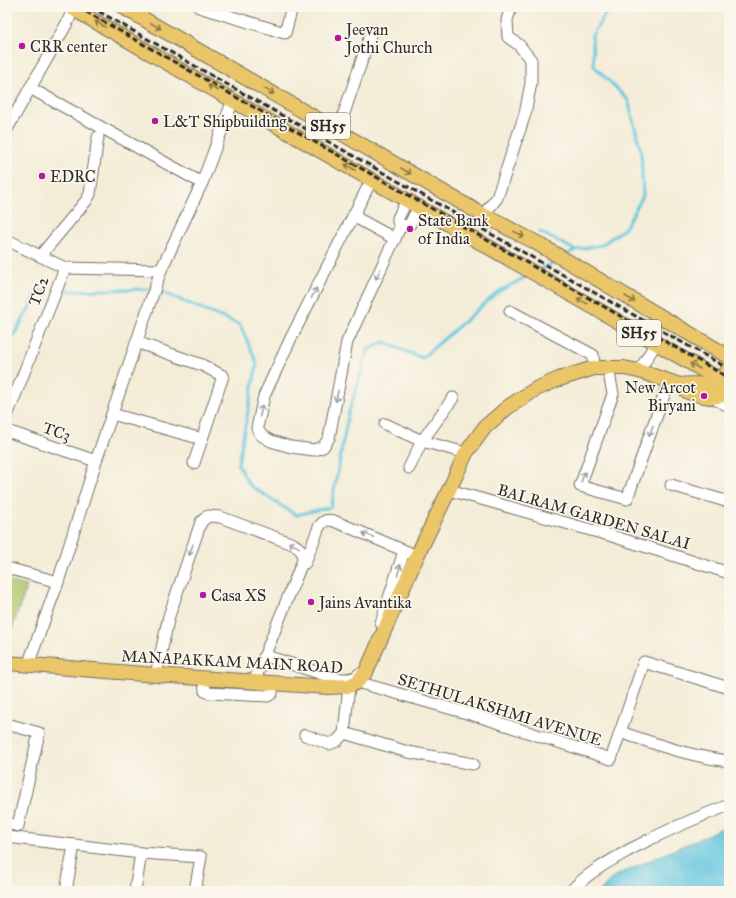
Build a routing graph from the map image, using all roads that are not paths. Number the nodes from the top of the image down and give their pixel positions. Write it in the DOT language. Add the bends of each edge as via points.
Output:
graph roads {
  1 [pos="123,7"];
  2 [pos="199,7"];
  3 [pos="292,7"];
  4 [pos="511,7"];
  5 [pos="73,8"];
  6 [pos="370,36"];
  7 [pos="30,88"];
  8 [pos="233,100"];
  9 [pos="8,125"];
  10 [pos="338,131"];
  11 [pos="98,137"];
  12 [pos="372,179"];
  13 [pos="202,183"];
  14 [pos="413,203"];
  15 [pos="483,215"];
  16 [pos="353,216"];
  17 [pos="395,239"];
  18 [pos="7,240"];
  19 [pos="40,256"];
  20 [pos="65,268"];
  21 [pos="161,270"];
  22 [pos="510,311"];
  23 [pos="136,342"];
  24 [pos="656,343"];
  25 [pos="729,357"];
  26 [pos="601,368"];
  27 [pos="729,368"];
  28 [pos="639,371"];
  29 [pos="725,382"];
  30 [pos="675,383"];
  31 [pos="729,392"];
  32 [pos="711,397"];
  33 [pos="452,398"];
  34 [pos="729,406"];
  35 [pos="112,414"];
  36 [pos="7,416"];
  37 [pos="385,424"];
  38 [pos="7,431"];
  39 [pos="202,439"];
  40 [pos="422,441"];
  41 [pos="466,453"];
  42 [pos="96,461"];
  43 [pos="194,463"];
  44 [pos="409,468"];
  45 [pos="671,485"];
  46 [pos="449,490"];
  47 [pos="729,502"];
  48 [pos="411,553"];
  49 [pos="7,568"];
  50 [pos="729,572"];
  51 [pos="58,582"];
  52 [pos="269,657"];
  53 [pos="7,663"];
  54 [pos="28,665"];
  55 [pos="156,675"];
  56 [pos="204,679"];
  57 [pos="262,682"];
  58 [pos="353,684"];
  59 [pos="729,688"];
  60 [pos="7,724"];
  61 [pos="620,732"];
  62 [pos="344,733"];
  63 [pos="306,735"];
  64 [pos="729,761"];
  65 [pos="473,764"];
  66 [pos="729,805"];
  67 [pos="7,823"];
  68 [pos="7,836"];
  69 [pos="74,845"];
  70 [pos="141,853"];
  71 [pos="66,891"];
  72 [pos="135,891"];
  73 [pos="195,891"];
  74 [pos="571,891"];
  1 -- 10 [label="main road, SH55, one-way"];
  2 -- 3 [label="street" via="285,33"];
  4 -- 15 [label="street" via="507,20 508,37 519,45 531,60 531,83 525,114 497,198"];
  5 -- 7 [label="street"];
  8 -- 5 [label="main road, SH55, one-way"];
  6 -- 10 [label="street"];
  7 -- 9 [label="street"];
  7 -- 13 [label="street"];
  12 -- 8 [label="main road, SH55, one-way"];
  8 -- 13 [label="street"];
  10 -- 15 [label="main road, SH55, one-way"];
  11 -- 19 [label="street" via="90,194"];
  12 -- 14 [label="main road, SH55"];
  12 -- 16 [label="street"];
  13 -- 21 [label="street"];
  14 -- 17 [label="street" via="410,224 401,226"];
  24 -- 14 [label="main road, SH55, one-way"];
  15 -- 25 [label="main road, SH55, one-way" via="535,242"];
  16 -- 17 [label="street"];
  17 -- 16 [label="street, one-way" via="347,342 329,438 323,447 314,450 271,441 257,428 264,396"];
  18 -- 19 [label="street"];
  19 -- 20 [label="street"];
  20 -- 21 [label="street, TC2"];
  20 -- 36 [label="street, TC2"];
  21 -- 23 [label="street"];
  22 -- 26 [label="street" via="593,355"];
  23 -- 35 [label="street"];
  23 -- 39 [label="street" via="202,365 223,376"];
  24 -- 28 [label="street"];
  29 -- 24 [label="main road, SH55, one-way"];
  26 -- 28 [label="main road, MANAPAKKAM MAIN ROAD"];
  30 -- 26 [label="street, one-way" via="627,498 580,486 613,394"];
  26 -- 41 [label="main road, MANAPAKKAM MAIN ROAD" via="536,389 508,407 485,427"];
  27 -- 29 [label="main road"];
  28 -- 30 [label="main road, MANAPAKKAM MAIN ROAD"];
  29 -- 30 [label="main road"];
  30 -- 32 [label="main road, MANAPAKKAM MAIN ROAD" via="688,392"];
  31 -- 32 [label="main road, MANAPAKKAM MAIN ROAD"];
  32 -- 34 [label="street"];
  33 -- 40 [label="street"];
  35 -- 39 [label="street"];
  35 -- 42 [label="street"];
  37 -- 40 [label="street"];
  38 -- 42 [label="street, TC3"];
  39 -- 43 [label="street"];
  40 -- 41 [label="street"];
  40 -- 44 [label="street"];
  41 -- 46 [label="main road, MANAPAKKAM MAIN ROAD"];
  42 -- 51 [label="street"];
  45 -- 47 [label="street"];
  46 -- 48 [label="main road, MANAPAKKAM MAIN ROAD"];
  46 -- 50 [label="street, BALRAM GARDEN SALAI"];
  52 -- 48 [label="street, one-way" via="338,679 359,675 375,640 396,580"];
  48 -- 52 [label="street, one-way" via="334,520 327,519 322,522"];
  48 -- 58 [label="main road, MANAPAKKAM MAIN ROAD" via="366,672"];
  49 -- 51 [label="street"];
  51 -- 54 [label="street"];
  52 -- 57 [label="street"];
  53 -- 54 [label="main road, MANAPAKKAM MAIN ROAD"];
  54 -- 55 [label="main road, MANAPAKKAM MAIN ROAD"];
  55 -- 56 [label="main road, MANAPAKKAM MAIN ROAD"];
  57 -- 55 [label="street, one-way" via="303,560 303,553 293,544 220,517 208,516 201,522 169,616"];
  56 -- 57 [label="main road, MANAPAKKAM MAIN ROAD"];
  56 -- 57 [label="street" via="204,691 209,693 268,696 272,694"];
  57 -- 58 [label="main road, MANAPAKKAM MAIN ROAD" via="328,687"];
  58 -- 61 [label="street, SETHULAKSHMI AVENUE" via="484,718 611,759"];
  58 -- 62 [label="street"];
  59 -- 61 [label="street, SETHULAKSHMI AVENUE" via="644,662"];
  60 -- 67 [label="street" via="39,733 18,826"];
  61 -- 64 [label="street" via="681,752"];
  62 -- 63 [label="street" via="337,741 329,744"];
  62 -- 65 [label="street" via="408,752"];
  66 -- 74 [label="street" via="666,831 604,864"];
  68 -- 69 [label="street"];
  69 -- 70 [label="street"];
  69 -- 71 [label="street"];
  70 -- 72 [label="street"];
  70 -- 73 [label="street" via="201,857"];
}
